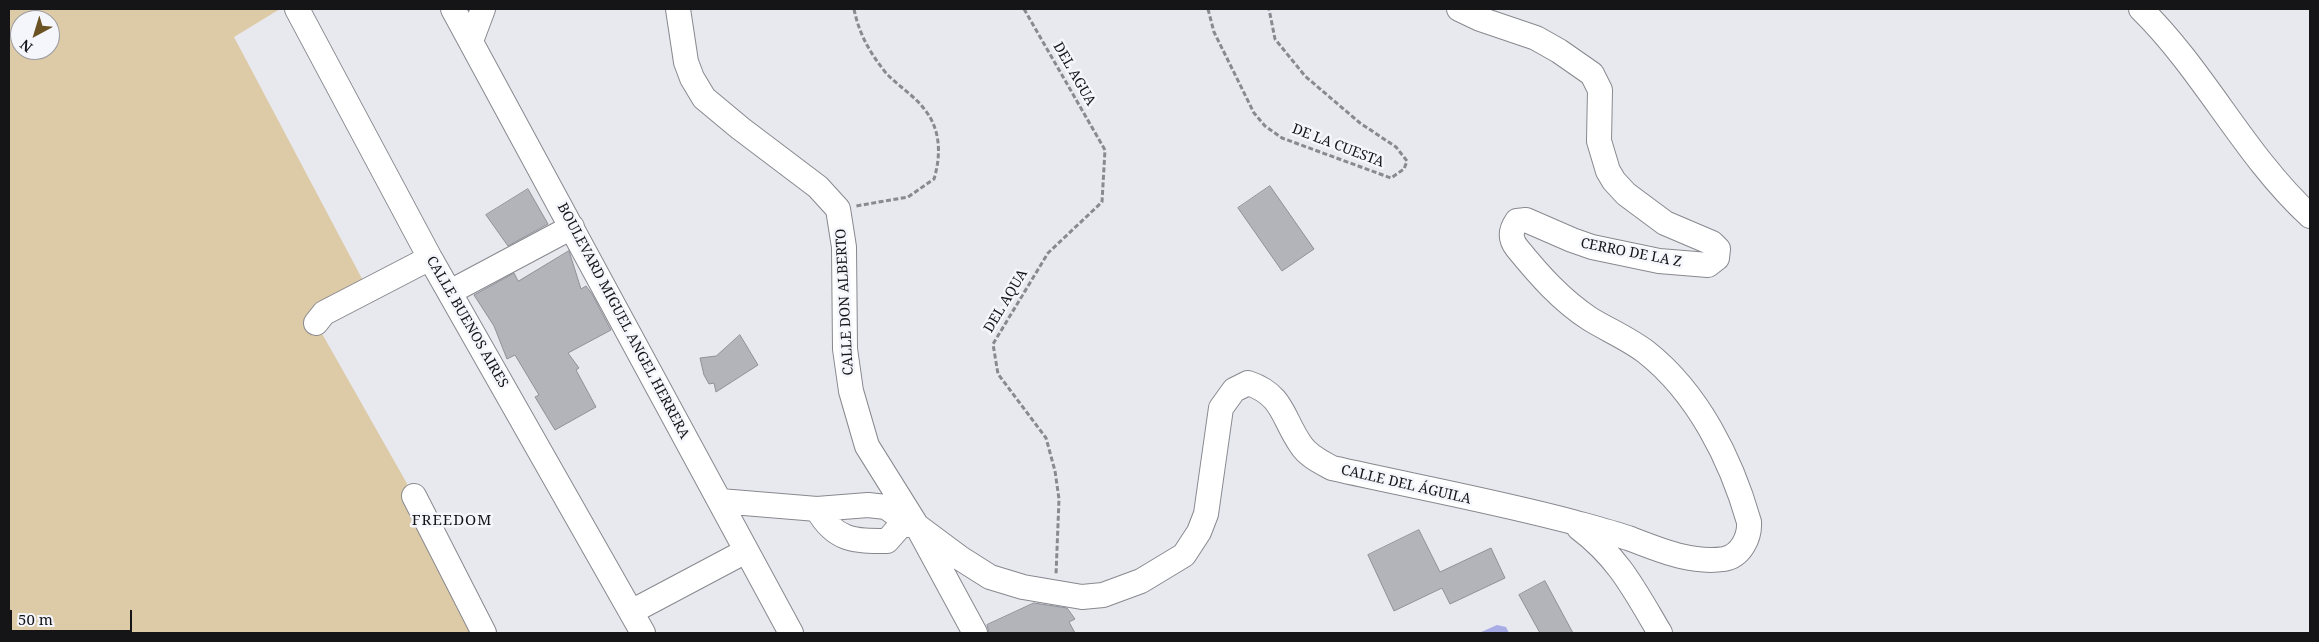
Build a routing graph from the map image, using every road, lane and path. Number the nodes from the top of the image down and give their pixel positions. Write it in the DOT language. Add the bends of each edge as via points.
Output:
graph roads {
  1 [pos="297,9"];
  2 [pos="453,9"];
  3 [pos="483,9"];
  4 [pos="678,9"];
  5 [pos="854,9"];
  6 [pos="1024,9"];
  7 [pos="1208,9"];
  8 [pos="1269,9"];
  9 [pos="1459,9"];
  10 [pos="2141,9"];
  11 [pos="471,41"];
  12 [pos="1104,150"];
  13 [pos="838,209"];
  14 [pos="2310,216"];
  15 [pos="572,227"];
  16 [pos="430,258"];
  17 [pos="450,292"];
  18 [pos="316,323"];
  19 [pos="414,496"];
  20 [pos="720,501"];
  21 [pos="817,509"];
  22 [pos="1572,522"];
  23 [pos="910,525"];
  24 [pos="746,551"];
  25 [pos="1056,593"];
  26 [pos="631,612"];
  27 [pos="484,633"];
  28 [pos="643,633"];
  29 [pos="791,633"];
  30 [pos="975,633"];
  31 [pos="1660,633"];
  1 -- 16 [label="street, CALLE BUENOS AIRES"];
  2 -- 11 [label="street, BOULEVARD MIGUEL ANGEL HERRERA"];
  3 -- 11 [label="street"];
  4 -- 13 [label="street, CALLE DON ALBERTO" via="686,62 704,98 818,186"];
  5 -- 13 [label="path" via="866,46 887,74 926,110 938,136 938,164 934,179 908,197"];
  6 -- 12 [label="path, DEL AGUA"];
  7 -- 8 [label="path, DE LA CUESTA" via="1214,32 1254,113 1265,126 1282,138 1391,178 1404,169 1407,161 1396,147 1360,123 1305,76 1275,39"];
  9 -- 22 [label="street, CERRO DE LA Z" via="1536,38 1592,74 1600,90 1599,141 1614,181 1665,223 1712,243 1718,252 1714,262 1708,265 1666,262 1581,244 1526,220 1519,220 1514,225 1512,242 1543,280 1575,308 1646,352 1675,380 1696,407 1729,468 1745,506 1750,531 1732,556 1702,559 1662,552"];
  10 -- 14 [label="street" via="2222,109 2259,162"];
  11 -- 15 [label="street, BOULEVARD MIGUEL ANGEL HERRERA"];
  12 -- 25 [label="path, DEL AQUA" via="1102,202 1048,253 993,344 998,374 1046,438 1055,471 1059,499"];
  13 -- 23 [label="street, CALLE DON ALBERTO" via="844,247 845,349 851,391 867,446"];
  15 -- 17 [label="street"];
  15 -- 20 [label="street, BOULEVARD MIGUEL ANGEL HERRERA"];
  16 -- 17 [label="street, CALLE BUENOS AIRES"];
  16 -- 18 [label="street" via="324,312"];
  17 -- 26 [label="street, CALLE BUENOS AIRES"];
  19 -- 27 [label="street"];
  20 -- 21 [label="street, CALLE DEL ÁGUILA"];
  20 -- 24 [label="street, BOULEVARD MIGUEL ANGEL HERRERA"];
  21 -- 23 [label="street, CALLE DEL ÁGUILA" via="868,505 886,508"];
  21 -- 23 [label="street" via="824,522 854,541 887,541"];
  22 -- 25 [label="street, CALLE DEL ÁGUILA" via="1332,468 1301,446 1281,406 1268,393 1248,383 1234,390 1221,408 1206,514 1184,555 1142,581 1103,596"];
  22 -- 31 [label="street, CALLE DEL ÁGUILA" via="1624,572"];
  23 -- 25 [label="street, CALLE DEL ÁGUILA" via="990,577"];
  23 -- 30 [label="street, CALLE DON ALBERTO"];
  24 -- 26 [label="street"];
  24 -- 29 [label="street, BOULEVARD MIGUEL ANGEL HERRERA"];
  26 -- 28 [label="street, CALLE BUENOS AIRES"];
}
